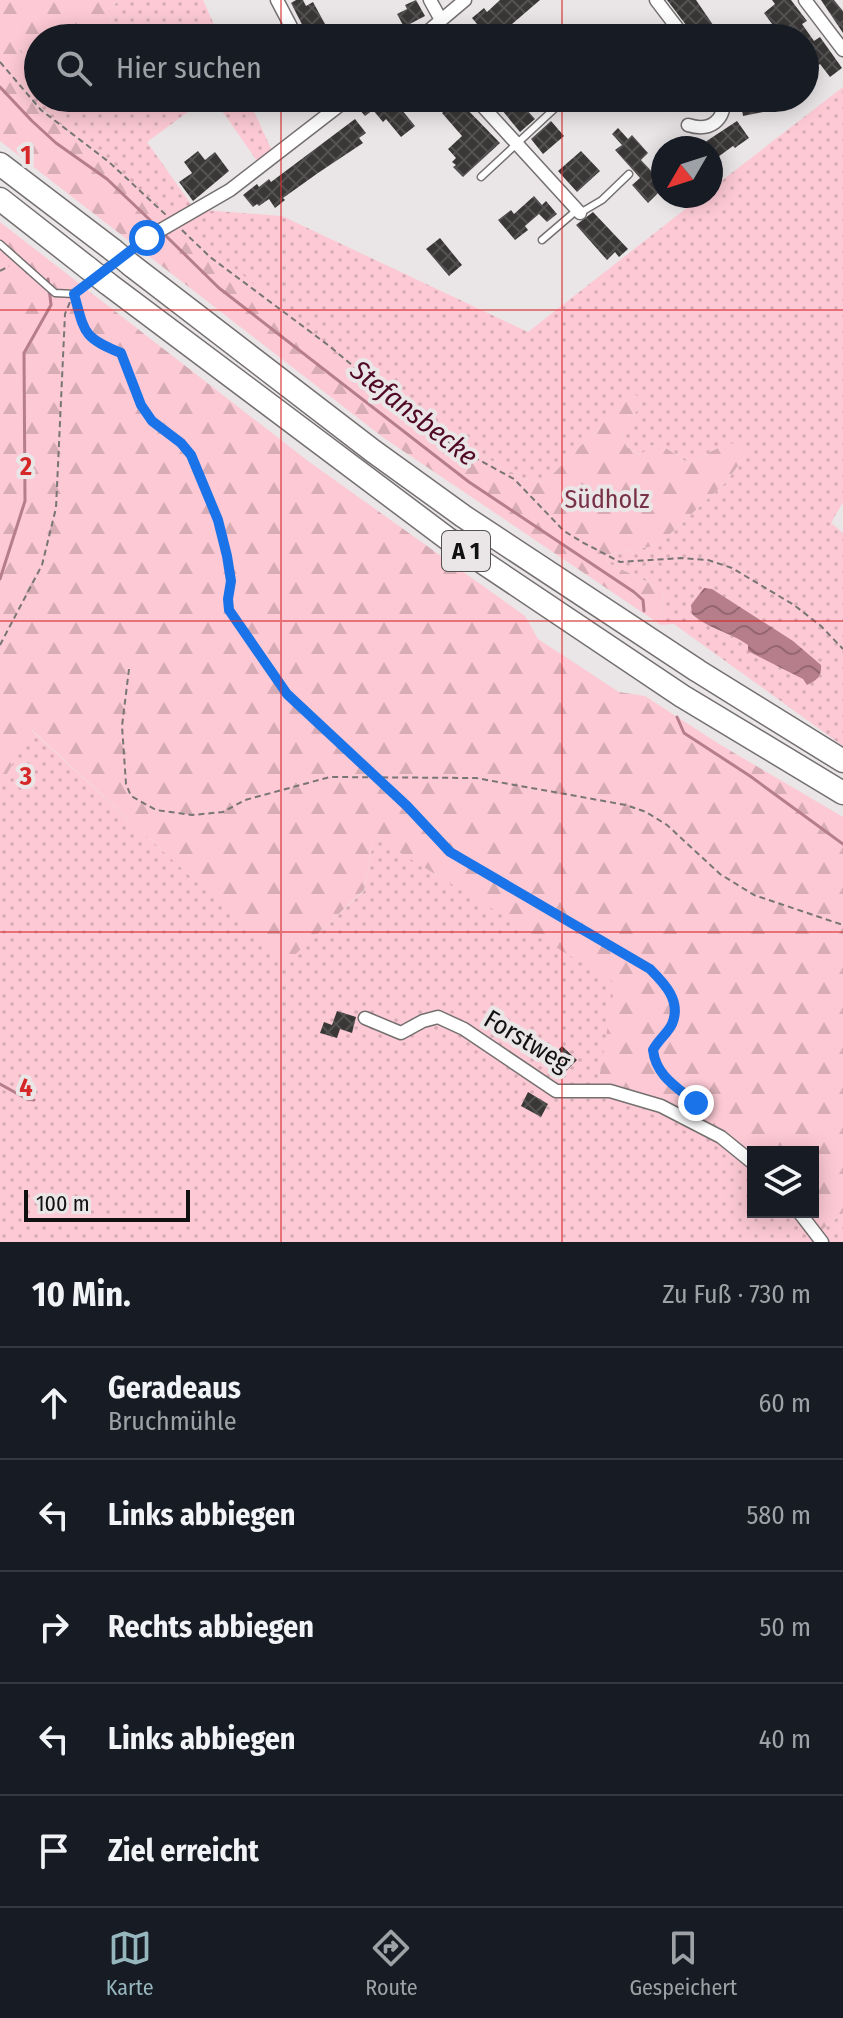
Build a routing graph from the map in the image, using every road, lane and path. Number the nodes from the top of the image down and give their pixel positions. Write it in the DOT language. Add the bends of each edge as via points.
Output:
graph roads {
  1 [pos="277,0"];
  2 [pos="430,0"];
  3 [pos="465,0"];
  4 [pos="805,0"];
  5 [pos="659,1"];
  6 [pos="441,20"];
  7 [pos="290,24"];
  8 [pos="436,24"];
  9 [pos="673,24"];
  10 [pos="843,50"];
  11 [pos="0,62"];
  12 [pos="24,90"];
  13 [pos="44,112"];
  14 [pos="326,112"];
  15 [pos="488,112"];
  16 [pos="551,112"];
  17 [pos="722,112"];
  18 [pos="688,125"];
  19 [pos="517,144"];
  20 [pos="0,164"];
  21 [pos="629,174"];
  22 [pos="481,177"];
  23 [pos="0,199"];
  24 [pos="578,211"];
  25 [pos="173,221"];
  26 [pos="147,238"];
  27 [pos="542,240"];
  28 [pos="0,244"];
  29 [pos="17,259"];
  30 [pos="0,271"];
  31 [pos="74,294"];
  32 [pos="0,645"];
  33 [pos="843,649"];
  34 [pos="129,669"];
  35 [pos="843,761"];
  36 [pos="378,779"];
  37 [pos="843,793"];
  38 [pos="843,925"];
  39 [pos="365,1018"];
  40 [pos="708,1131"];
  41 [pos="747,1158"];
  42 [pos="804,1218"];
  43 [pos="822,1242"];
  1 -- 7 [label="street"];
  2 -- 6 [label="street"];
  3 -- 6 [label="street"];
  4 -- 10 [label="street"];
  5 -- 9 [label="street"];
  6 -- 8 [label="street"];
  11 -- 12 [label="path"];
  13 -- 25 [label="path"];
  14 -- 25 [label="street" via="230,190"];
  15 -- 19 [label="street"];
  16 -- 19 [label="lane"];
  17 -- 18 [label="street" via="712,126"];
  19 -- 22 [label="lane"];
  19 -- 24 [label="street"];
  20 -- 35 [label="highway, A 1, bridge" via="463,516"];
  21 -- 24 [label="lane" via="602,200"];
  23 -- 37 [label="highway, A 1, bridge" via="448,539 682,696"];
  24 -- 27 [label="lane"];
  25 -- 26 [label="street"];
  25 -- 33 [label="path" via="210,257 425,426 514,479 564,531 620,562 681,558 732,568 794,605"];
  26 -- 31 [label="lane"];
  28 -- 29 [label="lane"];
  29 -- 30 [label="path"];
  29 -- 31 [label="lane" via="55,293"];
  31 -- 32 [label="path" via="65,314 56,508 42,565"];
  31 -- 36 [label="path" via="87,336 121,353 141,405 191,455 218,520 231,581 229,610 236,623 287,694"];
  34 -- 36 [label="path" via="122,726 126,784 131,796 156,810 223,812 245,800 330,777"];
  36 -- 38 [label="path" via="476,778 626,805 667,825 720,874 754,895"];
  36 -- 40 [label="path" via="450,852 650,969 668,987 675,1005 672,1024 653,1050 654,1062 660,1074 696,1103"];
  39 -- 40 [label="street, Forstweg" via="401,1033 438,1017 556,1091 610,1091 661,1106"];
  40 -- 41 [label="street, Forstweg"];
  42 -- 43 [label="street"];
}
